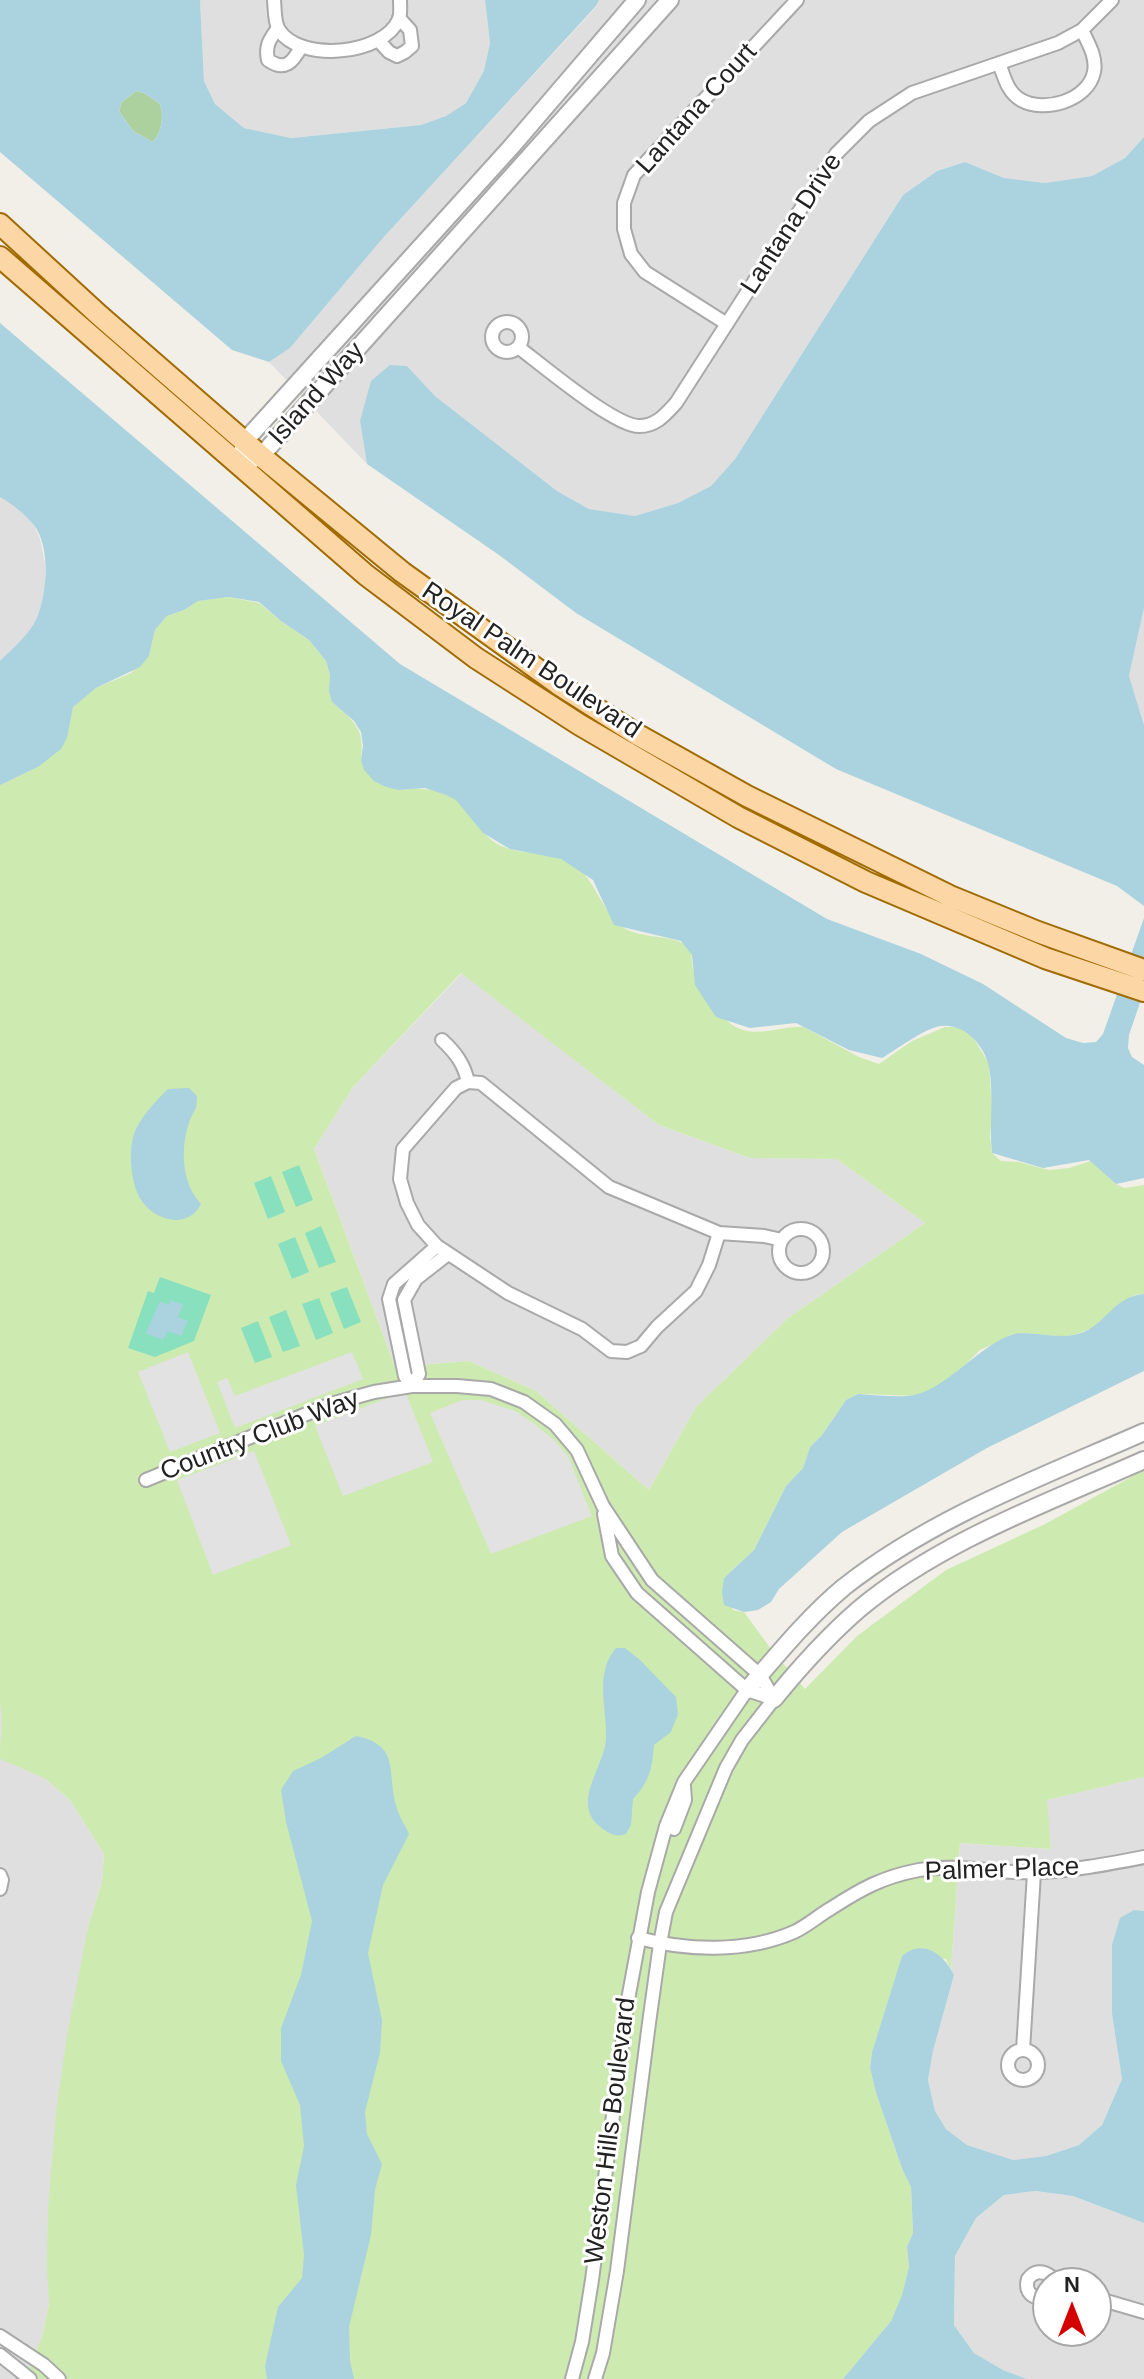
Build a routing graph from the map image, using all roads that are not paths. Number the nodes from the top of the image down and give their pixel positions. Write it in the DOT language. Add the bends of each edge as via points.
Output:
graph roads {
  1 [pos="274,0"];
  2 [pos="400,0"];
  3 [pos="637,0"];
  4 [pos="670,0"];
  5 [pos="797,0"];
  6 [pos="1112,0"];
  7 [pos="399,18"];
  8 [pos="278,28"];
  9 [pos="1082,30"];
  10 [pos="379,41"];
  11 [pos="301,47"];
  12 [pos="999,63"];
  13 [pos="0,224"];
  14 [pos="0,257"];
  15 [pos="727,324"];
  16 [pos="518,347"];
  17 [pos="244,442"];
  18 [pos="261,456"];
  19 [pos="239,465"];
  20 [pos="1144,970"];
  21 [pos="1120,972"];
  22 [pos="1144,991"];
  23 [pos="442,1040"];
  24 [pos="468,1082"];
  25 [pos="719,1233"];
  26 [pos="782,1240"];
  27 [pos="442,1250"];
  28 [pos="396,1282"];
  29 [pos="409,1290"];
  30 [pos="412,1386"];
  31 [pos="1144,1432"];
  32 [pos="1144,1460"];
  33 [pos="146,1480"];
  34 [pos="603,1506"];
  35 [pos="760,1675"];
  36 [pos="747,1690"];
  37 [pos="774,1699"];
  38 [pos="1144,1857"];
  39 [pos="1034,1873"];
  40 [pos="0,1875"];
  41 [pos="0,1889"];
  42 [pos="638,1938"];
  43 [pos="660,1944"];
  44 [pos="1023,2050"];
  45 [pos="1032,2276"];
  46 [pos="1032,2295"];
  47 [pos="1112,2303"];
  48 [pos="1144,2312"];
  49 [pos="0,2336"];
  50 [pos="0,2355"];
  51 [pos="30,2379"];
  52 [pos="59,2379"];
  53 [pos="572,2379"];
  54 [pos="595,2379"];
  1 -- 8 [label="street"];
  2 -- 7 [label="street"];
  3 -- 17 [label="street, Island Way"];
  4 -- 18 [label="street, Island Way"];
  5 -- 15 [label="street, Lantana Court" via="634,175 624,203 631,254 645,272"];
  6 -- 9 [label="street, Lantana Drive"];
  7 -- 10 [label="street"];
  7 -- 10 [label="street" via="410,30 412,46 397,56"];
  8 -- 11 [label="street"];
  8 -- 11 [label="street" via="268,41 268,60 285,66"];
  9 -- 12 [label="street, Lantana Drive"];
  9 -- 12 [label="street" via="1093,54 1094,73 1084,89 1064,102 1040,106 1020,100 1009,89"];
  10 -- 11 [label="street" via="316,51"];
  12 -- 15 [label="street, Lantana Drive" via="912,93 869,121 836,154"];
  13 -- 17 [label="main road, Royal Palm Boulevard"];
  14 -- 19 [label="main road, Royal Palm Boulevard"];
  15 -- 16 [label="street, Lantana Drive" via="676,403 648,425 617,421"];
  17 -- 18 [label="main road, Royal Palm Boulevard"];
  17 -- 19 [label="street, Island Way"];
  18 -- 19 [label="street, Island Way"];
  18 -- 21 [label="main road, Royal Palm Boulevard" via="402,572 638,735 747,796 950,896"];
  19 -- 21 [label="main road, Royal Palm Boulevard" via="366,575 476,658 738,817 866,882 1045,958"];
  20 -- 21 [label="main road, Royal Palm Boulevard"];
  21 -- 22 [label="main road, Royal Palm Boulevard"];
  23 -- 24 [label="street" via="456,1053"];
  24 -- 25 [label="street" via="481,1083 609,1187"];
  24 -- 27 [label="street" via="456,1088 403,1149 400,1179 407,1203 418,1225"];
  25 -- 26 [label="street"];
  25 -- 27 [label="street" via="696,1291 641,1346 627,1352 611,1351 582,1329 508,1293"];
  27 -- 28 [label="street"];
  27 -- 29 [label="street"];
  28 -- 29 [label="street"];
  28 -- 30 [label="street" via="389,1299 405,1376"];
  29 -- 30 [label="street" via="404,1300 419,1374"];
  30 -- 33 [label="street, Country Club Way" via="331,1404"];
  30 -- 34 [label="street, Country Club Way" via="491,1389 524,1402 555,1424 577,1450"];
  31 -- 35 [label="street, Weston Hills Boulevard" via="938,1525 887,1557 823,1606"];
  32 -- 37 [label="street, Weston Hills Boulevard" via="954,1546 903,1578 839,1628"];
  34 -- 35 [label="street, Country Club Way" via="652,1580"];
  34 -- 36 [label="street, Country Club Way" via="612,1556 637,1593"];
  35 -- 36 [label="street, Weston Hills Boulevard"];
  35 -- 37 [label="street, Country Club Way"];
  36 -- 37 [label="street, Country Club Way"];
  36 -- 42 [label="street, Weston Hills Boulevard" via="684,1782 685,1800 650,1883"];
  37 -- 43 [label="street, Weston Hills Boulevard" via="702,1807"];
  38 -- 39 [label="street, Palmer Place"];
  39 -- 43 [label="street, Palmer Place" via="920,1870 877,1881 795,1931 753,1944"];
  39 -- 44 [label="street"];
  40 -- 41 [label="street"];
  42 -- 43 [label="street, Palmer Place"];
  42 -- 53 [label="street, Weston Hills Boulevard" via="592,2280"];
  43 -- 54 [label="street, Weston Hills Boulevard" via="617,2271"];
  45 -- 46 [label="street" via="1027,2289"];
  47 -- 48 [label="street"];
  49 -- 52 [label="street"];
  50 -- 51 [label="street"];
}
